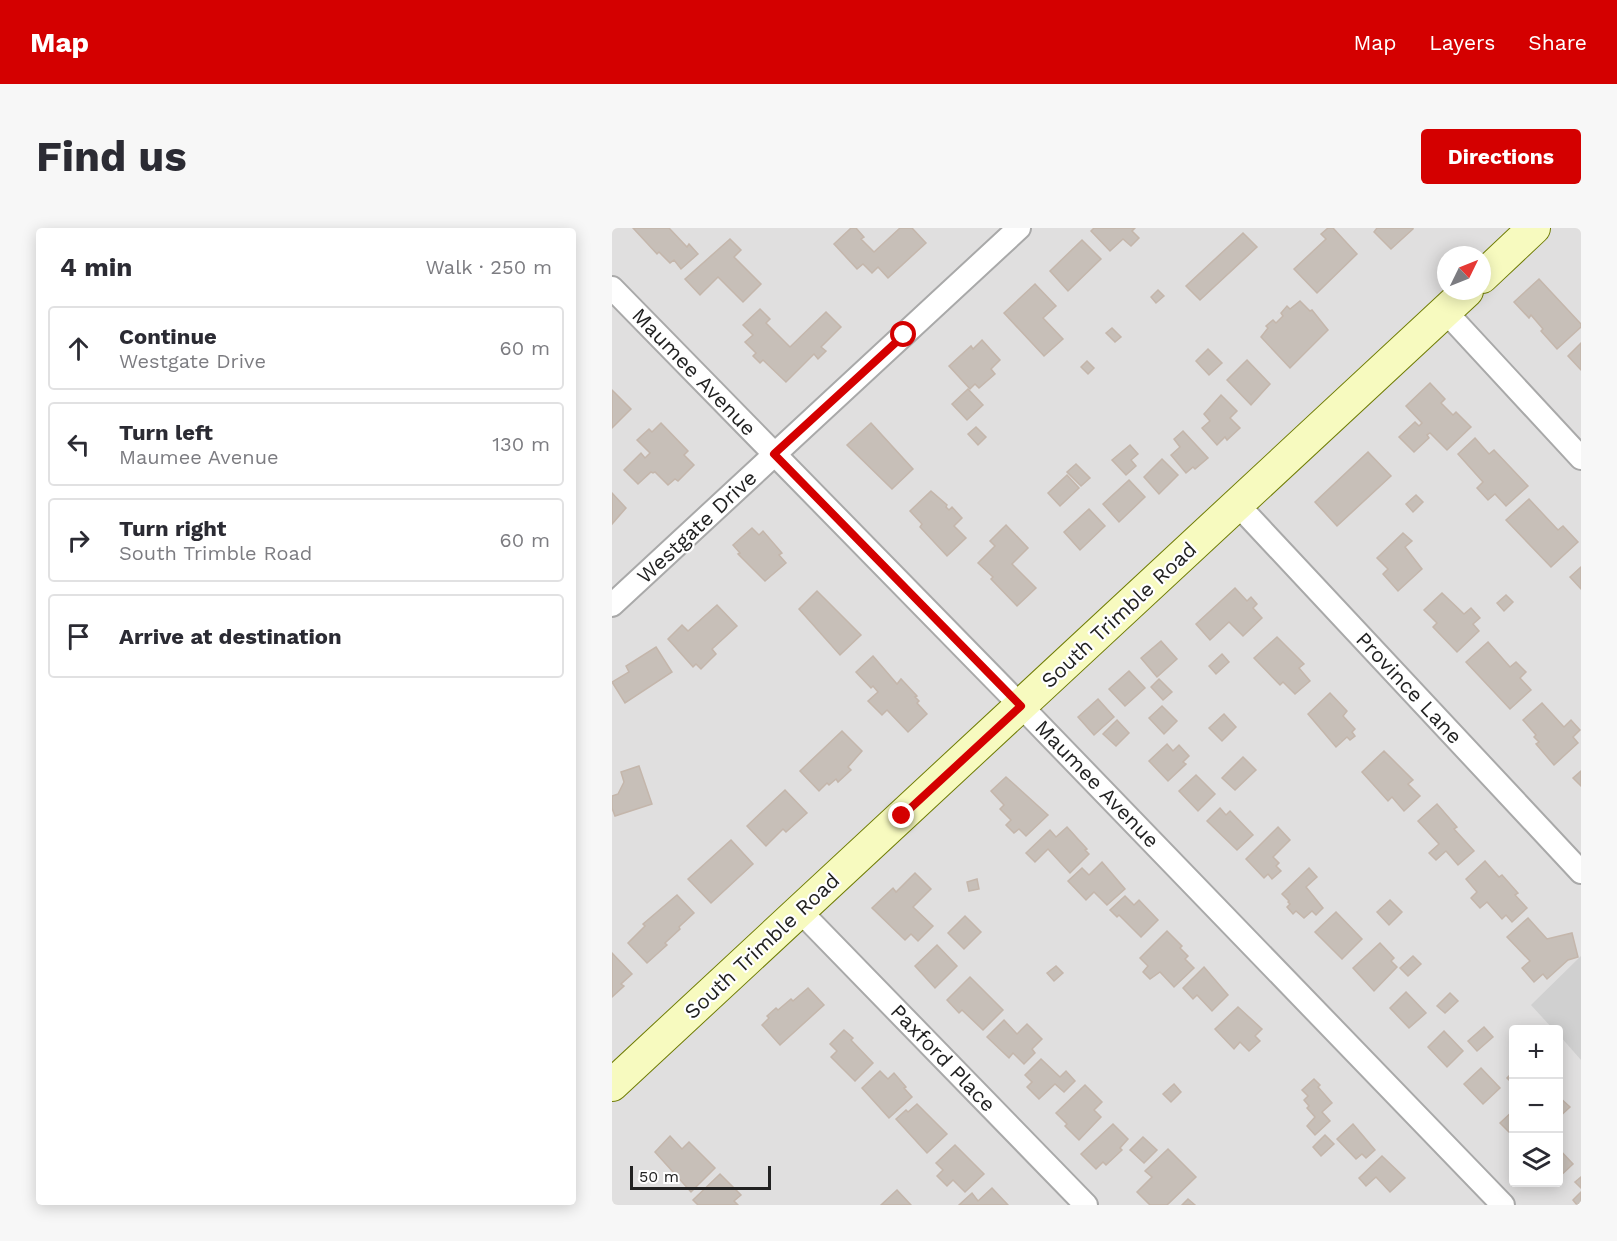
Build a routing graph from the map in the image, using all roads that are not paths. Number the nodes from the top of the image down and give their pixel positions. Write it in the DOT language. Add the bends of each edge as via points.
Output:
graph roads {
  1 [pos="1019,228"];
  2 [pos="1534,228"];
  3 [pos="1491,269"];
  4 [pos="612,288"];
  5 [pos="1456,301"];
  6 [pos="774,454"];
  7 [pos="1581,458"];
  8 [pos="1238,505"];
  9 [pos="612,605"];
  10 [pos="1021,706"];
  11 [pos="1581,872"];
  12 [pos="800,911"];
  13 [pos="612,1086"];
  14 [pos="1086,1205"];
  15 [pos="1503,1205"];
  1 -- 6 [label="street, Westgate Drive"];
  2 -- 3 [label="main road"];
  4 -- 6 [label="street, Maumee Avenue"];
  5 -- 7 [label="street"];
  5 -- 8 [label="main road, South Trimble Road"];
  6 -- 9 [label="street, Westgate Drive"];
  6 -- 10 [label="street, Maumee Avenue"];
  8 -- 10 [label="main road, South Trimble Road"];
  8 -- 11 [label="street, Province Lane"];
  10 -- 12 [label="main road, South Trimble Road"];
  10 -- 15 [label="street, Maumee Avenue"];
  12 -- 13 [label="main road, South Trimble Road"];
  12 -- 14 [label="street, Paxford Place"];
}
